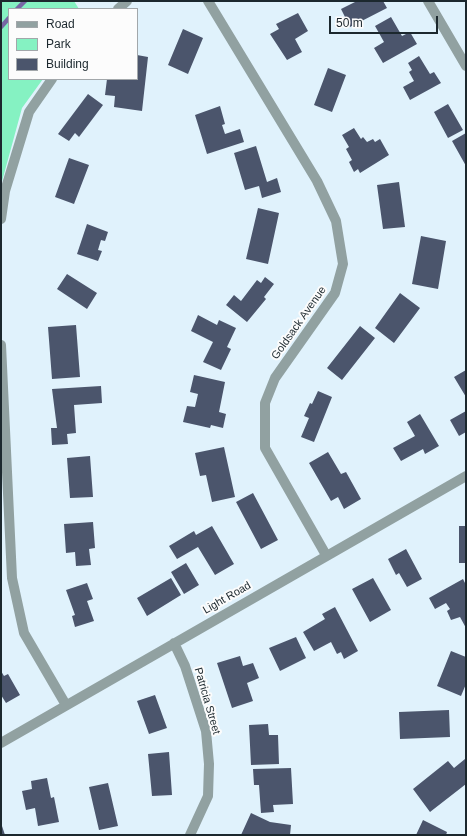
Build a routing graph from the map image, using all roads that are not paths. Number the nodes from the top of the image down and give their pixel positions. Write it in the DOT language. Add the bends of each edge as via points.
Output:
graph roads {
  1 [pos="127,1"];
  2 [pos="208,1"];
  3 [pos="428,1"];
  4 [pos="119,8"];
  5 [pos="466,66"];
  6 [pos="51,80"];
  7 [pos="1,219"];
  8 [pos="1,345"];
  9 [pos="466,476"];
  10 [pos="326,555"];
  11 [pos="174,644"];
  12 [pos="66,705"];
  13 [pos="1,743"];
  14 [pos="190,835"];
  1 -- 4 [label="street"];
  2 -- 10 [label="street, Goldsack Avenue" via="317,182 336,221 343,264 335,293 275,378 265,403 265,448"];
  3 -- 5 [label="street"];
  6 -- 7 [label="street" via="29,112 5,190"];
  8 -- 12 [label="street" via="12,578 24,633"];
  9 -- 10 [label="street, Light Road"];
  10 -- 11 [label="street, Light Road"];
  11 -- 12 [label="street, Light Road"];
  11 -- 14 [label="street, Patricia Street" via="185,666 206,731 209,764 208,796"];
  12 -- 13 [label="street, Light Road"];
}
